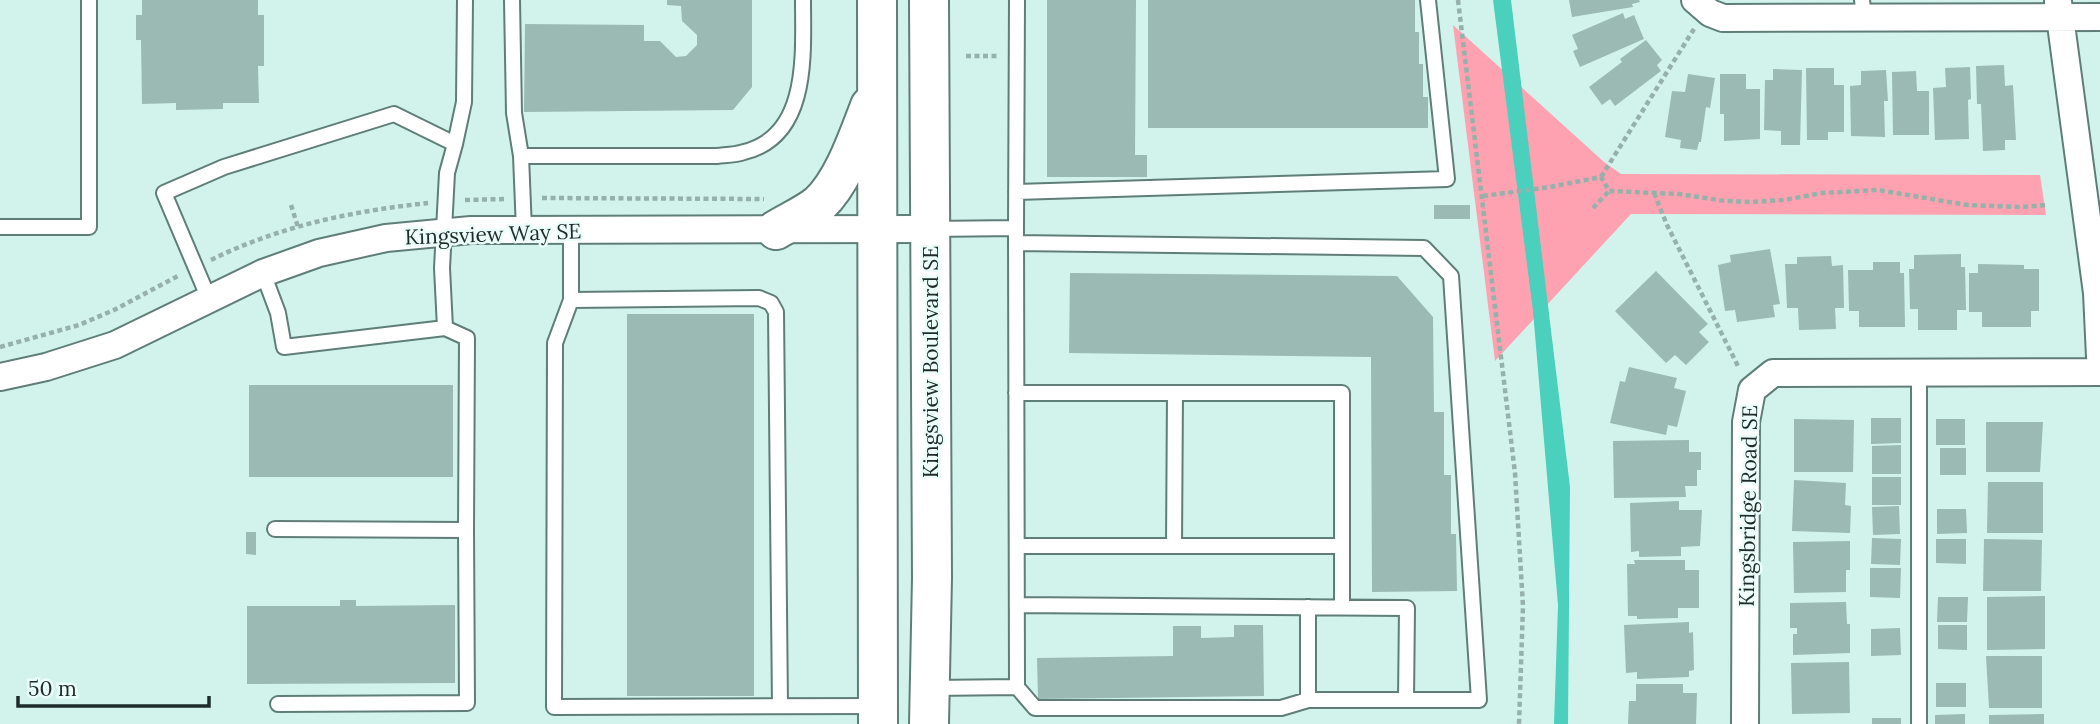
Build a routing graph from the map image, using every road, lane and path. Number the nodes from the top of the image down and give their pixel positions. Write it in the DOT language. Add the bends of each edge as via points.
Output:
graph roads {
  1 [pos="89,0"];
  2 [pos="465,0"];
  3 [pos="512,0"];
  4 [pos="803,0"];
  5 [pos="877,0"];
  6 [pos="929,0"];
  7 [pos="1017,0"];
  8 [pos="1428,0"];
  9 [pos="1458,0"];
  10 [pos="1700,5"];
  11 [pos="2059,8"];
  12 [pos="1863,9"];
  13 [pos="2100,17"];
  14 [pos="966,56"];
  15 [pos="1017,56"];
  16 [pos="876,92"];
  17 [pos="455,144"];
  18 [pos="521,156"];
  19 [pos="1601,177"];
  20 [pos="1609,191"];
  21 [pos="1016,192"];
  22 [pos="1654,193"];
  23 [pos="1483,196"];
  24 [pos="291,205"];
  25 [pos="2048,205"];
  26 [pos="1593,208"];
  27 [pos="0,227"];
  28 [pos="298,227"];
  29 [pos="878,229"];
  30 [pos="929,229"];
  31 [pos="524,230"];
  32 [pos="571,230"];
  33 [pos="776,230"];
  34 [pos="445,233"];
  35 [pos="1016,236"];
  36 [pos="262,273"];
  37 [pos="209,299"];
  38 [pos="571,300"];
  39 [pos="445,328"];
  40 [pos="2100,357"];
  41 [pos="2100,372"];
  42 [pos="1919,373"];
  43 [pos="0,377"];
  44 [pos="1752,390"];
  45 [pos="1016,393"];
  46 [pos="1175,393"];
  47 [pos="275,529"];
  48 [pos="466,530"];
  49 [pos="1017,546"];
  50 [pos="1174,546"];
  51 [pos="1342,546"];
  52 [pos="1017,605"];
  53 [pos="1308,607"];
  54 [pos="1342,608"];
  55 [pos="1017,687"];
  56 [pos="1308,700"];
  57 [pos="1406,700"];
  58 [pos="278,704"];
  59 [pos="780,706"];
  60 [pos="930,706"];
  61 [pos="878,715"];
  62 [pos="1520,724"];
  63 [pos="1745,724"];
  64 [pos="1919,724"];
  1 -- 27 [label="lane" via="89,227"];
  2 -- 17 [label="lane" via="464,102"];
  3 -- 18 [label="lane" via="514,113"];
  4 -- 18 [label="lane" via="799,87 781,129 765,142 745,152 717,156"];
  5 -- 16 [label="main road"];
  6 -- 30 [label="main road, Kingsview Boulevard SE"];
  7 -- 15 [label="lane"];
  8 -- 21 [label="lane" via="1447,179"];
  9 -- 23 [label="path"];
  10 -- 12 [label="street" via="1723,18"];
  10 -- 19 [label="path"];
  11 -- 12 [label="street"];
  11 -- 13 [label="street"];
  11 -- 40 [label="street" via="2097,293"];
  14 -- 15 [label="path"];
  15 -- 21 [label="lane"];
  16 -- 29 [label="main road"];
  16 -- 33 [label="main road" via="836,181 819,204"];
  17 -- 34 [label="lane" via="447,173"];
  17 -- 37 [label="lane" via="394,114 224,167 164,193"];
  18 -- 31 [label="lane"];
  19 -- 20 [label="path"];
  19 -- 23 [label="path"];
  20 -- 22 [label="path"];
  20 -- 26 [label="path"];
  21 -- 35 [label="lane"];
  22 -- 25 [label="path" via="1752,202 1878,190 1967,205"];
  22 -- 44 [label="path"];
  23 -- 62 [label="path" via="1515,473 1523,606"];
  24 -- 28 [label="path"];
  29 -- 30 [label="street, Kingsview Way SE"];
  29 -- 33 [label="street, Kingsview Way SE"];
  29 -- 61 [label="main road"];
  30 -- 35 [label="lane"];
  30 -- 60 [label="main road, Kingsview Boulevard SE"];
  31 -- 32 [label="street, Kingsview Way SE"];
  31 -- 34 [label="street, Kingsview Way SE"];
  32 -- 33 [label="street, Kingsview Way SE"];
  32 -- 38 [label="lane"];
  34 -- 36 [label="street, Kingsview Way SE" via="386,238 319,253"];
  34 -- 39 [label="lane"];
  35 -- 45 [label="lane"];
  35 -- 57 [label="lane" via="1424,248 1451,276 1479,700"];
  36 -- 37 [label="street, Kingsview Way SE"];
  36 -- 39 [label="lane" via="278,313 284,346"];
  37 -- 43 [label="street, Kingsview Way SE" via="115,345"];
  38 -- 59 [label="lane" via="759,298 771,303 776,312"];
  38 -- 59 [label="lane" via="555,343 554,707"];
  39 -- 48 [label="lane" via="467,338"];
  41 -- 42 [label="street, Kingsbridge Road SE"];
  42 -- 44 [label="street, Kingsbridge Road SE" via="1773,373"];
  42 -- 64 [label="lane"];
  44 -- 63 [label="street, Kingsbridge Road SE" via="1746,422"];
  45 -- 46 [label="lane"];
  45 -- 49 [label="lane"];
  46 -- 50 [label="lane"];
  46 -- 51 [label="lane" via="1342,393"];
  47 -- 48 [label="lane"];
  48 -- 58 [label="lane" via="467,703"];
  49 -- 50 [label="lane"];
  49 -- 52 [label="lane"];
  50 -- 51 [label="lane"];
  51 -- 54 [label="lane"];
  52 -- 53 [label="lane"];
  52 -- 55 [label="lane"];
  53 -- 54 [label="lane"];
  53 -- 56 [label="lane"];
  54 -- 57 [label="lane" via="1407,608"];
  55 -- 56 [label="lane" via="1035,708 1281,708"];
  55 -- 60 [label="lane"];
  56 -- 57 [label="lane"];
  59 -- 61 [label="lane"];
}
